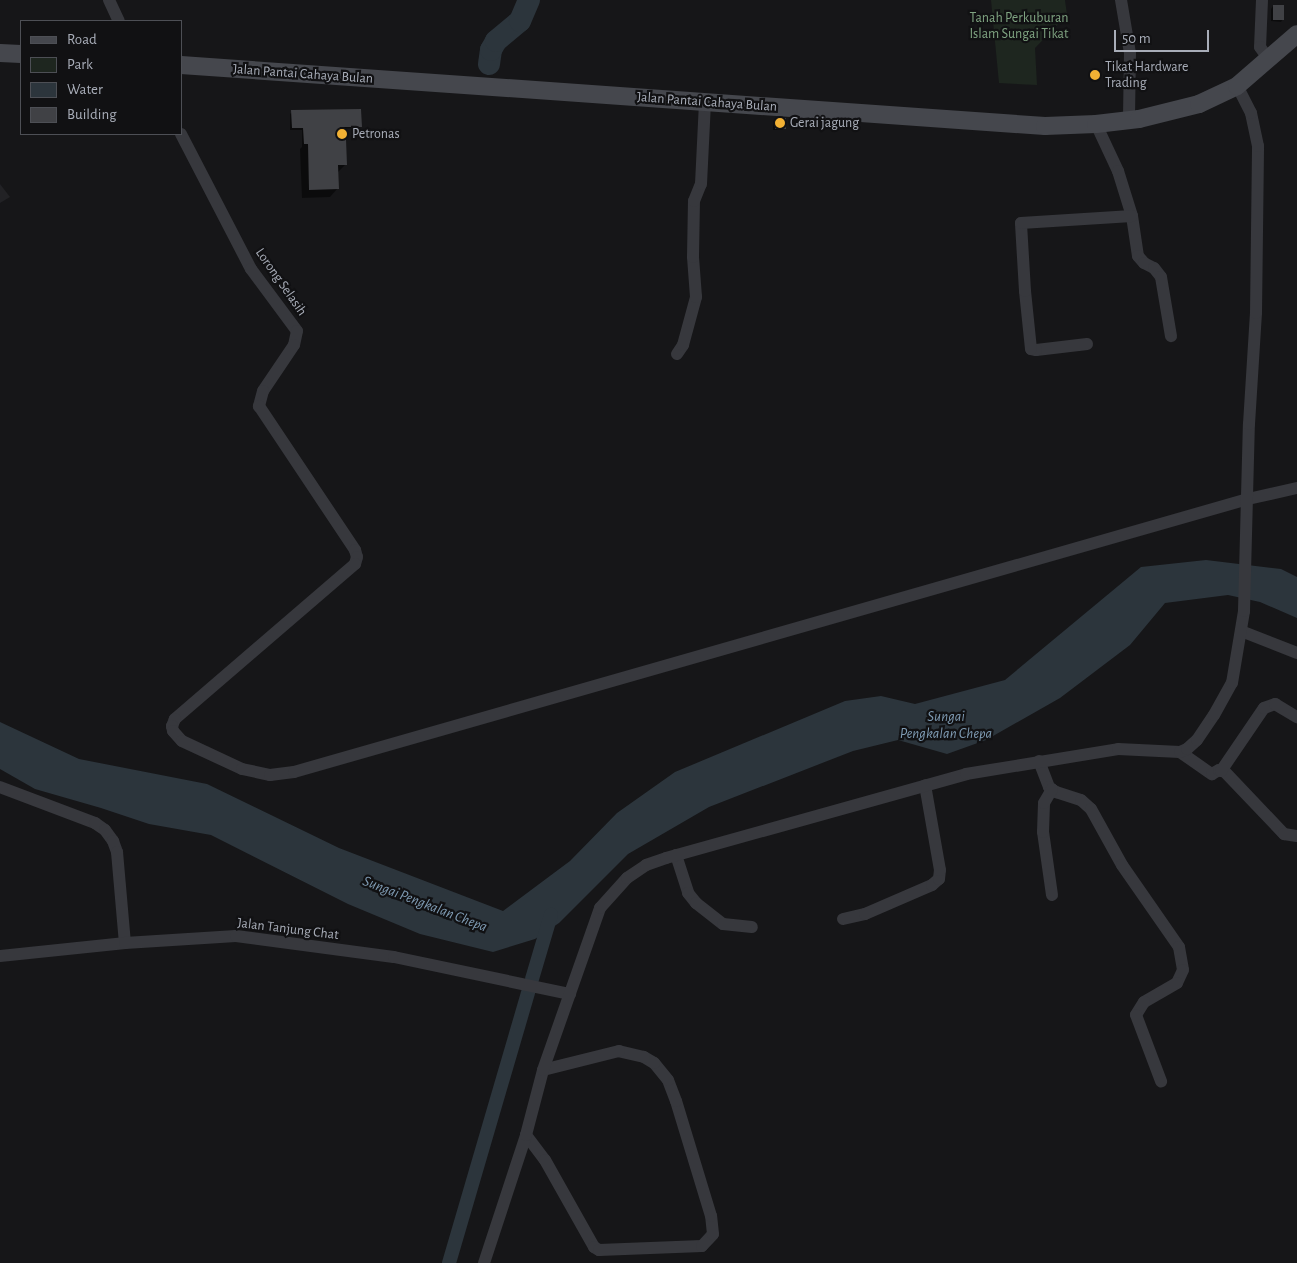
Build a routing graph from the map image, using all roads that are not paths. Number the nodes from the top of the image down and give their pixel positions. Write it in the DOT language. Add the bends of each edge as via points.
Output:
graph roads {
  1 [pos="109,0"];
  2 [pos="1121,0"];
  3 [pos="1262,0"];
  4 [pos="119,20"];
  5 [pos="1297,34"];
  6 [pos="0,53"];
  7 [pos="20,54"];
  8 [pos="1269,60"];
  9 [pos="182,65"];
  10 [pos="1237,86"];
  11 [pos="705,102"];
  12 [pos="1129,120"];
  13 [pos="1096,124"];
  14 [pos="182,135"];
  15 [pos="1132,216"];
  16 [pos="1171,336"];
  17 [pos="1087,344"];
  18 [pos="678,354"];
  19 [pos="1297,488"];
  20 [pos="1248,499"];
  21 [pos="1241,631"];
  22 [pos="1297,653"];
  23 [pos="1297,717"];
  24 [pos="1180,752"];
  25 [pos="1039,760"];
  26 [pos="1221,771"];
  27 [pos="925,785"];
  28 [pos="0,786"];
  29 [pos="1052,789"];
  30 [pos="1297,836"];
  31 [pos="676,855"];
  32 [pos="1052,894"];
  33 [pos="843,919"];
  34 [pos="752,927"];
  35 [pos="125,943"];
  36 [pos="0,956"];
  37 [pos="570,994"];
  38 [pos="543,1070"];
  39 [pos="1161,1081"];
  40 [pos="526,1135"];
  41 [pos="484,1263"];
  1 -- 4 [label="street"];
  2 -- 12 [label="street" via="1130,53"];
  3 -- 8 [label="street" via="1260,47"];
  5 -- 8 [label="main road, Jalan Pantai Cahaya Bulan"];
  6 -- 7 [label="main road"];
  8 -- 10 [label="main road, Jalan Pantai Cahaya Bulan"];
  9 -- 11 [label="main road, Jalan Pantai Cahaya Bulan"];
  10 -- 12 [label="main road, Jalan Pantai Cahaya Bulan" via="1186,108"];
  10 -- 20 [label="street" via="1250,113 1258,146 1256,314"];
  11 -- 13 [label="main road, Jalan Pantai Cahaya Bulan" via="1045,126"];
  11 -- 18 [label="street" via="701,184 694,201 696,297"];
  12 -- 13 [label="main road, Jalan Pantai Cahaya Bulan"];
  13 -- 15 [label="street" via="1118,171"];
  14 -- 20 [label="street, Lorong Selasih" via="251,269 297,331 294,345 263,391 259,406 358,557 355,564 175,719 173,732 182,741 242,769 270,775 304,769"];
  15 -- 16 [label="street" via="1138,256 1161,277"];
  15 -- 17 [label="street" via="1021,223 1024,290 1032,348"];
  19 -- 20 [label="street"];
  20 -- 21 [label="street"];
  21 -- 22 [label="street"];
  21 -- 24 [label="street" via="1232,683 1197,740"];
  23 -- 26 [label="street" via="1275,704 1264,708"];
  24 -- 25 [label="street" via="1118,749"];
  24 -- 26 [label="street" via="1212,774"];
  25 -- 27 [label="street"];
  25 -- 29 [label="street"];
  26 -- 30 [label="street" via="1284,834"];
  27 -- 31 [label="street"];
  27 -- 33 [label="street" via="939,879 865,914"];
  28 -- 35 [label="street" via="95,823 105,830 117,852"];
  29 -- 32 [label="street" via="1044,803 1043,814"];
  29 -- 39 [label="street" via="1081,800 1091,810 1122,865 1179,947 1183,970 1177,983 1144,1002 1136,1015"];
  31 -- 34 [label="street" via="688,892 696,903 722,924"];
  31 -- 37 [label="street" via="646,865 627,878 600,908"];
  35 -- 36 [label="street, Jalan Tanjung Chat"];
  35 -- 37 [label="street, Jalan Tanjung Chat" via="236,936 394,958"];
  37 -- 38 [label="street"];
  38 -- 40 [label="street"];
  38 -- 40 [label="street" via="619,1050 654,1063 668,1080 676,1101 711,1216 713,1234 702,1246 599,1250 594,1247 545,1160"];
  40 -- 41 [label="street"];
}
